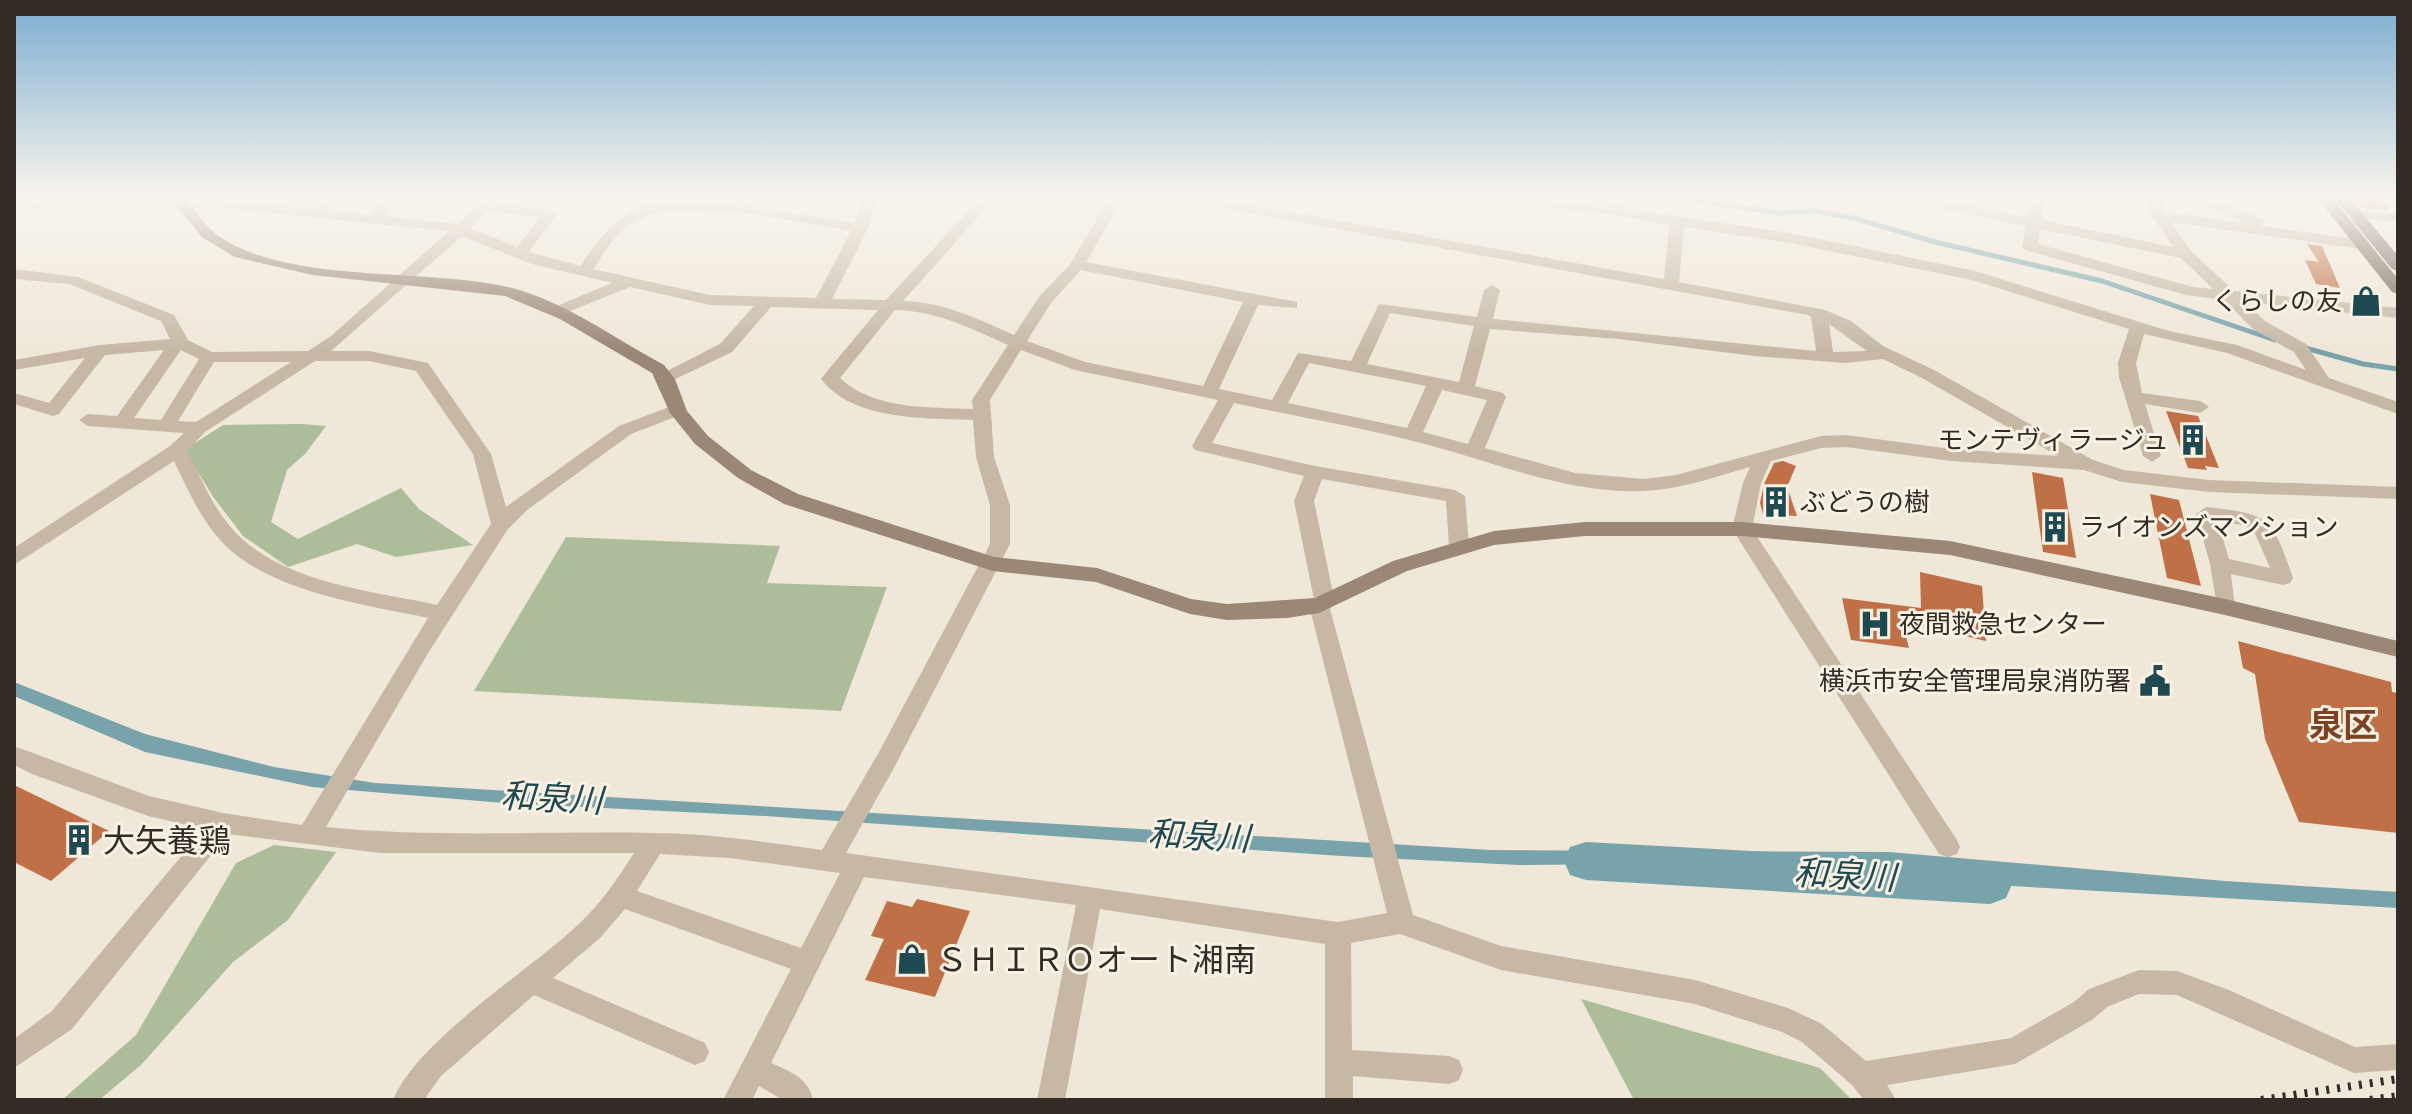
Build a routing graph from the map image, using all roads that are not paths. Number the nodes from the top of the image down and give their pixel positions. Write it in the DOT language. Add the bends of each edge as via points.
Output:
graph roads {
  1 [pos="228,247"];
  2 [pos="442,247"];
  3 [pos="505,247"];
  4 [pos="525,247"];
  5 [pos="603,247"];
  6 [pos="850,247"];
  7 [pos="945,247"];
  8 [pos="1088,247"];
  9 [pos="1463,247"];
  10 [pos="1675,247"];
  11 [pos="1834,247"];
  12 [pos="2030,247"];
  13 [pos="2151,247"];
  14 [pos="2181,247"];
  15 [pos="2363,247"];
  16 [pos="2383,247"];
  17 [pos="520,253"];
  18 [pos="2186,254"];
  19 [pos="1077,265"];
  20 [pos="2398,266"];
  21 [pos="584,271"];
  22 [pos="14,274"];
  23 [pos="407,279"];
  24 [pos="625,283"];
  25 [pos="1671,284"];
  26 [pos="2398,289"];
  27 [pos="1492,290"];
  28 [pos="2232,297"];
  29 [pos="1253,299"];
  30 [pos="766,302"];
  31 [pos="822,303"];
  32 [pos="895,303"];
  33 [pos="1291,305"];
  34 [pos="558,311"];
  35 [pos="1819,313"];
  36 [pos="2398,313"];
  37 [pos="1483,323"];
  38 [pos="2138,327"];
  39 [pos="179,343"];
  40 [pos="1019,344"];
  41 [pos="100,350"];
  42 [pos="1887,354"];
  43 [pos="317,355"];
  44 [pos="1825,356"];
  45 [pos="209,357"];
  46 [pos="14,365"];
  47 [pos="1357,367"];
  48 [pos="667,378"];
  49 [pos="2322,380"];
  50 [pos="1436,383"];
  51 [pos="1466,389"];
  52 [pos="1220,393"];
  53 [pos="2134,397"];
  54 [pos="14,398"];
  55 [pos="1278,406"];
  56 [pos="2200,407"];
  57 [pos="2398,408"];
  58 [pos="677,410"];
  59 [pos="980,415"];
  60 [pos="88,420"];
  61 [pos="123,421"];
  62 [pos="168,423"];
  63 [pos="199,428"];
  64 [pos="1413,435"];
  65 [pos="177,450"];
  66 [pos="1474,452"];
  67 [pos="2152,456"];
  68 [pos="1764,457"];
  69 [pos="2086,464"];
  70 [pos="1315,472"];
  71 [pos="2398,493"];
  72 [pos="501,524"];
  73 [pos="1742,529"];
  74 [pos="1459,546"];
  75 [pos="14,558"];
  76 [pos="989,562"];
  77 [pos="2220,564"];
  78 [pos="1322,604"];
  79 [pos="2225,607"];
  80 [pos="444,614"];
  81 [pos="2398,649"];
  82 [pos="14,755"];
  83 [pos="223,823"];
  84 [pos="308,836"];
  85 [pos="654,843"];
  86 [pos="1948,847"];
  87 [pos="833,852"];
  88 [pos="857,866"];
  89 [pos="620,896"];
  90 [pos="1090,896"];
  91 [pos="1402,922"];
  92 [pos="1338,934"];
  93 [pos="806,962"];
  94 [pos="532,982"];
  95 [pos="695,1052"];
  96 [pos="14,1055"];
  97 [pos="2398,1057"];
  98 [pos="1339,1062"];
  99 [pos="753,1069"];
  100 [pos="1449,1070"];
  101 [pos="1862,1075"];
  102 [pos="407,1100"];
  103 [pos="737,1100"];
  104 [pos="799,1100"];
  105 [pos="1051,1100"];
  106 [pos="1339,1100"];
  107 [pos="1882,1100"];
  1 -- 23 [label="street" via="297,268"];
  2 -- 23 [label="street"];
  3 -- 17 [label="street"];
  4 -- 17 [label="street"];
  5 -- 21 [label="street"];
  6 -- 31 [label="street"];
  7 -- 32 [label="street"];
  8 -- 19 [label="street"];
  9 -- 25 [label="street"];
  10 -- 25 [label="street"];
  11 -- 38 [label="street" via="1960,273"];
  12 -- 28 [label="street" via="2192,292"];
  13 -- 18 [label="street"];
  14 -- 18 [label="street"];
  15 -- 26 [label="main road"];
  16 -- 20 [label="main road"];
  17 -- 21 [label="street"];
  18 -- 28 [label="street"];
  19 -- 29 [label="street"];
  19 -- 40 [label="street" via="1045,300"];
  21 -- 24 [label="street"];
  22 -- 39 [label="street" via="72,280 168,318"];
  23 -- 34 [label="street" via="506,291"];
  23 -- 43 [label="street"];
  24 -- 30 [label="street" via="710,300"];
  24 -- 34 [label="street"];
  25 -- 35 [label="street"];
  27 -- 37 [label="street"];
  28 -- 36 [label="street"];
  28 -- 49 [label="street" via="2259,325 2298,346"];
  29 -- 33 [label="street"];
  29 -- 52 [label="street"];
  30 -- 31 [label="street"];
  30 -- 48 [label="street" via="726,348"];
  31 -- 32 [label="street"];
  32 -- 40 [label="street" via="953,314"];
  32 -- 59 [label="street" via="830,379 839,391 894,408"];
  34 -- 48 [label="street"];
  35 -- 42 [label="street"];
  35 -- 44 [label="street"];
  37 -- 44 [label="street"];
  37 -- 47 [label="street" via="1385,307"];
  37 -- 51 [label="street"];
  38 -- 49 [label="street" via="2231,349"];
  38 -- 53 [label="street" via="2127,363"];
  39 -- 41 [label="street"];
  39 -- 45 [label="street"];
  39 -- 61 [label="street"];
  40 -- 52 [label="street" via="1081,366"];
  40 -- 59 [label="street" via="981,400"];
  41 -- 46 [label="street"];
  41 -- 54 [label="street" via="53,410"];
  42 -- 44 [label="street"];
  42 -- 69 [label="street"];
  43 -- 45 [label="street"];
  43 -- 63 [label="street"];
  43 -- 72 [label="street" via="369,356 422,367 482,454"];
  45 -- 62 [label="street"];
  47 -- 50 [label="street"];
  47 -- 55 [label="street" via="1304,357"];
  48 -- 58 [label="street"];
  49 -- 57 [label="street"];
  50 -- 51 [label="street"];
  50 -- 64 [label="street"];
  51 -- 66 [label="street" via="1497,397"];
  52 -- 55 [label="street"];
  52 -- 70 [label="street" via="1201,446"];
  53 -- 56 [label="street"];
  53 -- 67 [label="street"];
  55 -- 64 [label="street"];
  58 -- 72 [label="street" via="625,430"];
  58 -- 76 [label="street" via="696,435 767,488"];
  59 -- 76 [label="street" via="985,457 1000,505 1000,544"];
  60 -- 61 [label="street"];
  61 -- 62 [label="street"];
  62 -- 63 [label="street"];
  63 -- 65 [label="street"];
  64 -- 66 [label="street"];
  65 -- 75 [label="street"];
  65 -- 80 [label="street" via="230,539 261,562 295,578"];
  66 -- 68 [label="street" via="1575,479 1645,485"];
  68 -- 69 [label="street" via="1846,441"];
  68 -- 73 [label="street"];
  69 -- 71 [label="street" via="2160,482"];
  70 -- 74 [label="street" via="1455,496"];
  70 -- 78 [label="street" via="1304,501"];
  72 -- 80 [label="street"];
  73 -- 74 [label="street" via="1542,531"];
  73 -- 79 [label="street" via="1950,548"];
  73 -- 86 [label="street"];
  74 -- 78 [label="street" via="1400,566"];
  76 -- 78 [label="street" via="1097,575 1190,606 1227,612"];
  76 -- 87 [label="street"];
  77 -- 79 [label="street"];
  78 -- 91 [label="street"];
  79 -- 81 [label="street"];
  80 -- 84 [label="street"];
  82 -- 83 [label="street" via="148,806"];
  83 -- 84 [label="street"];
  83 -- 96 [label="street" via="62,1020"];
  84 -- 85 [label="street" via="380,843"];
  85 -- 87 [label="street"];
  85 -- 89 [label="street"];
  87 -- 88 [label="street"];
  88 -- 90 [label="street"];
  88 -- 93 [label="street"];
  89 -- 93 [label="street"];
  89 -- 94 [label="street" via="591,930"];
  90 -- 92 [label="street"];
  90 -- 105 [label="street"];
  91 -- 92 [label="street"];
  91 -- 101 [label="street" via="1501,958 1695,992 1788,1021 1812,1033"];
  92 -- 98 [label="street"];
  93 -- 99 [label="street"];
  94 -- 95 [label="street"];
  94 -- 102 [label="street" via="431,1066"];
  97 -- 101 [label="street" via="2354,1060 2177,983 2139,982 2098,998 2015,1051"];
  98 -- 100 [label="street"];
  98 -- 106 [label="street"];
  99 -- 103 [label="street"];
  99 -- 104 [label="street" via="786,1084"];
  101 -- 107 [label="street"];
}
